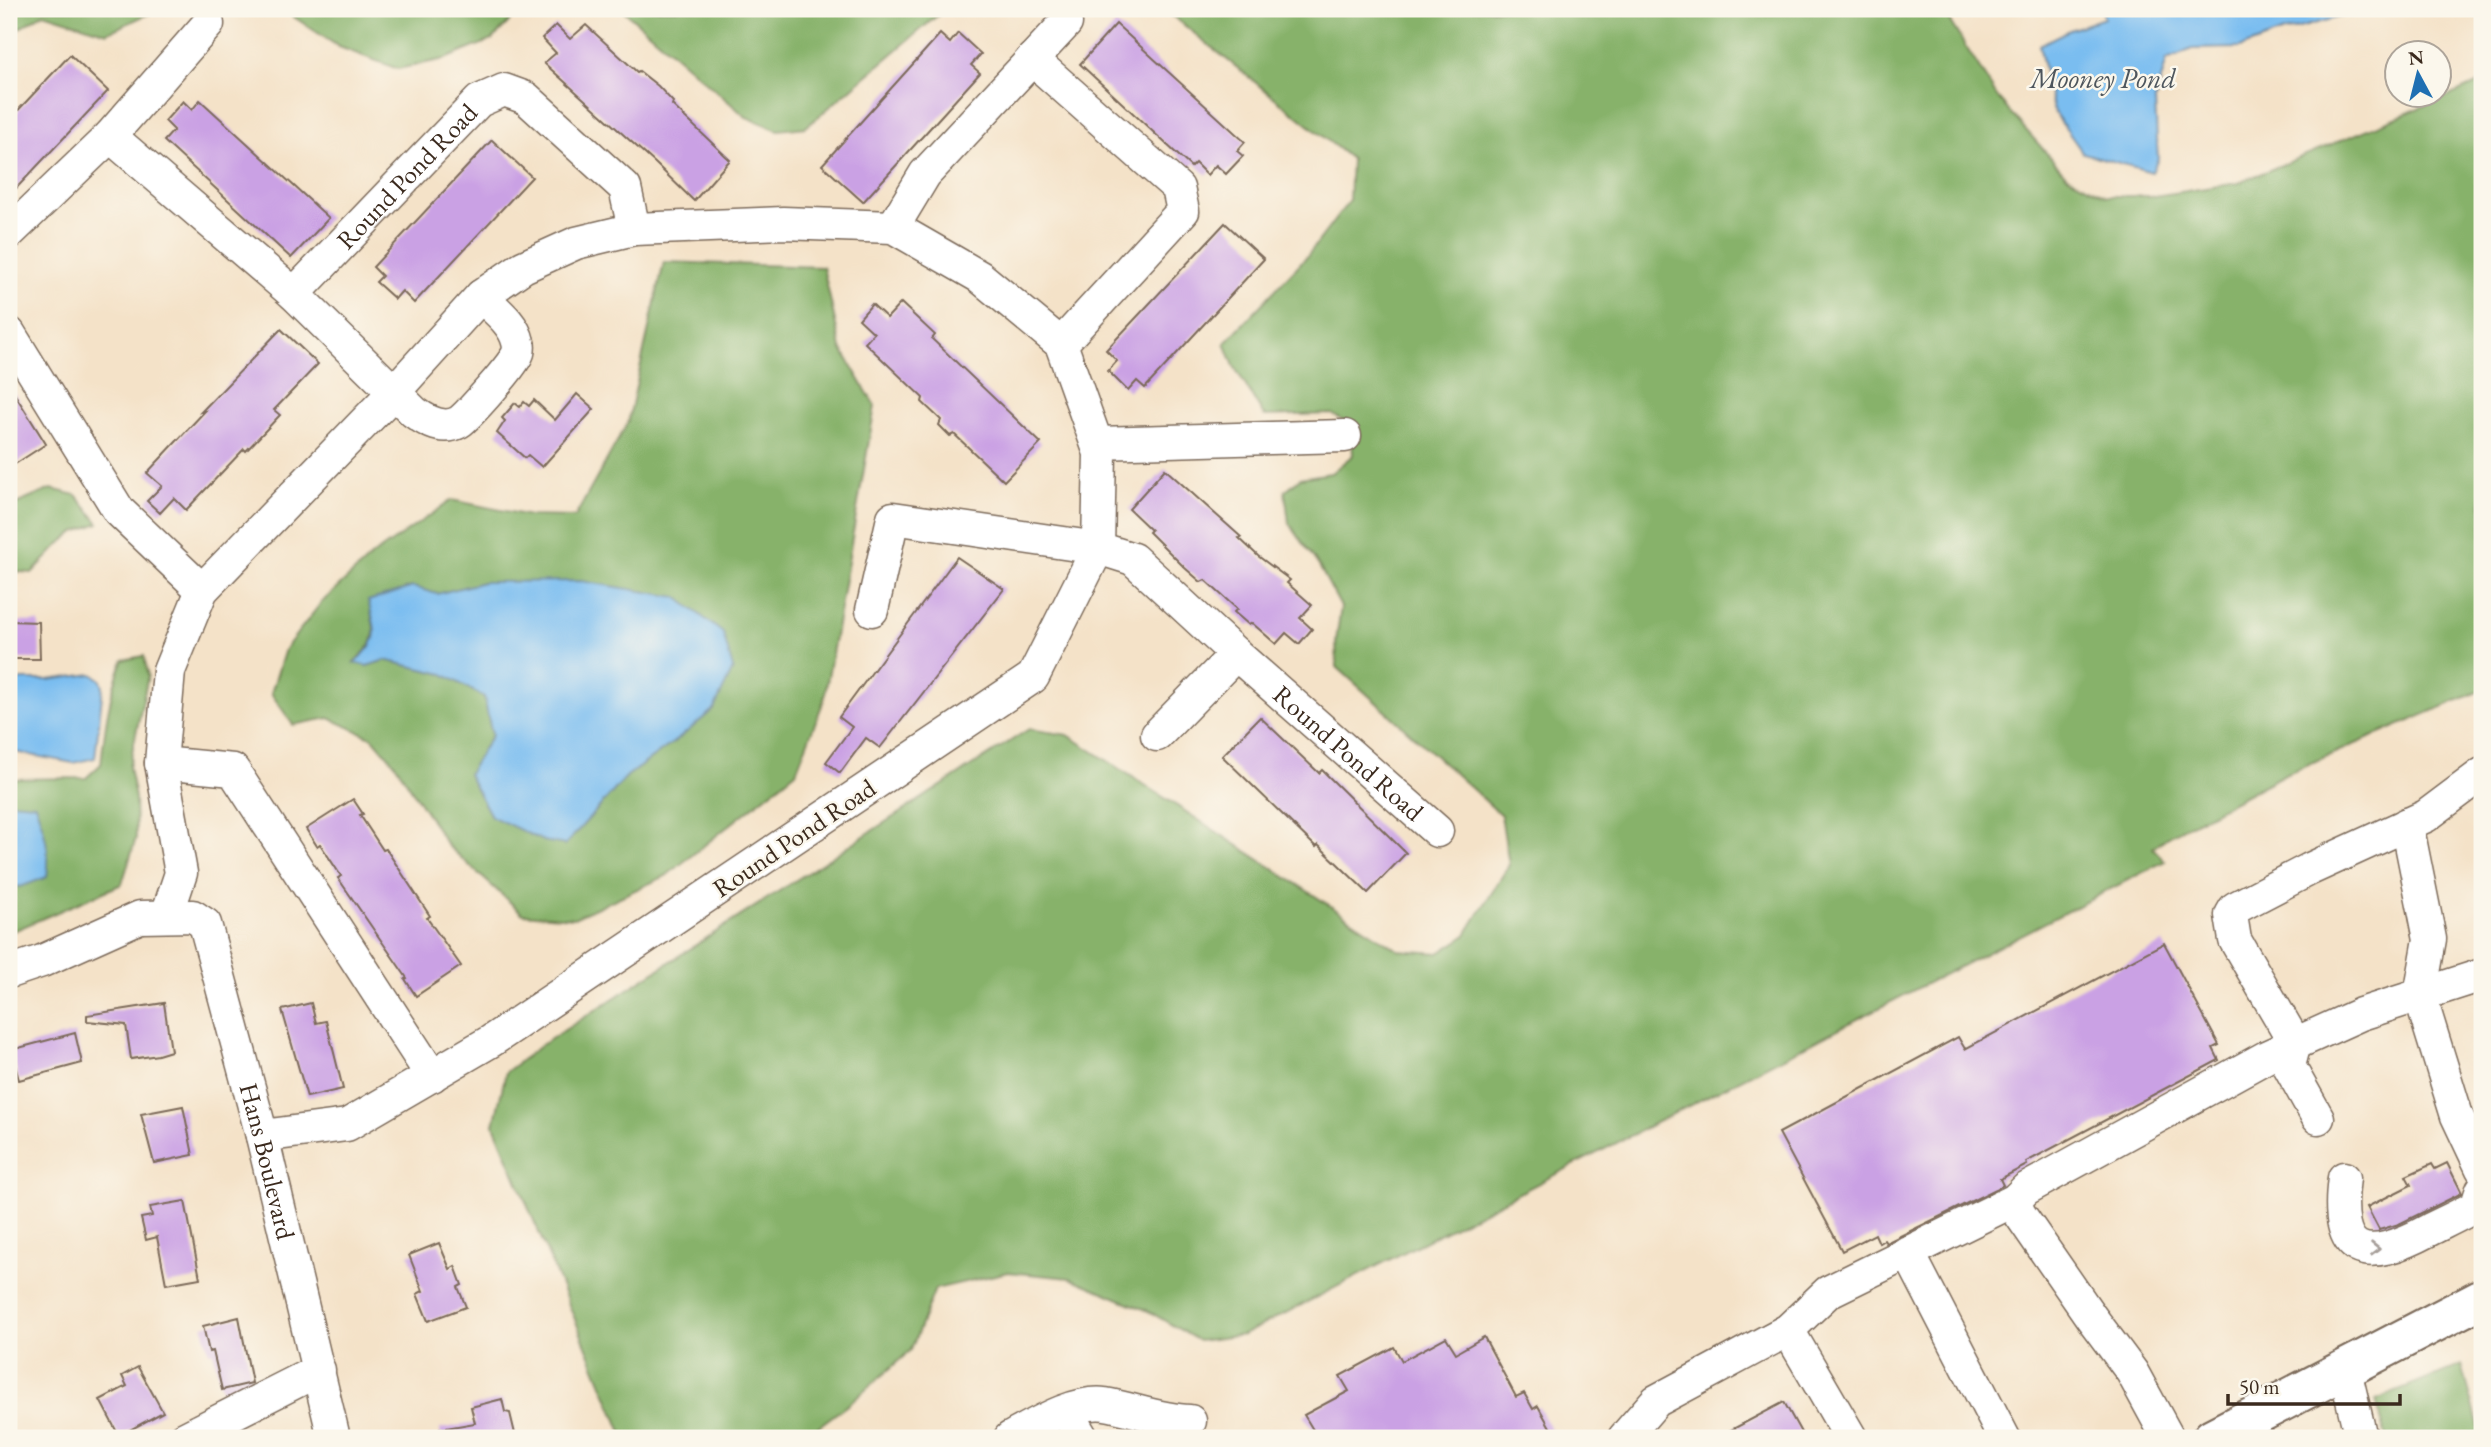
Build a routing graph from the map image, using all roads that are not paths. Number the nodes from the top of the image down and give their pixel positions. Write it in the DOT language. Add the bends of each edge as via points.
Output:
graph roads {
  1 [pos="1066,23"];
  2 [pos="208,24"];
  3 [pos="1032,59"];
  4 [pos="110,136"];
  5 [pos="893,227"];
  6 [pos="634,229"];
  7 [pos="9,233"];
  8 [pos="294,294"];
  9 [pos="481,296"];
  10 [pos="9,333"];
  11 [pos="1061,344"];
  12 [pos="394,392"];
  13 [pos="1345,436"];
  14 [pos="1098,443"];
  15 [pos="1098,548"];
  16 [pos="202,590"];
  17 [pos="872,610"];
  18 [pos="1236,654"];
  19 [pos="1157,735"];
  20 [pos="161,763"];
  21 [pos="2482,774"];
  22 [pos="2407,824"];
  23 [pos="1437,831"];
  24 [pos="167,915"];
  25 [pos="9,972"];
  26 [pos="2482,975"];
  27 [pos="2420,996"];
  28 [pos="2295,1044"];
  29 [pos="432,1076"];
  30 [pos="2318,1118"];
  31 [pos="261,1136"];
  32 [pos="2482,1169"];
  33 [pos="2344,1178"];
  34 [pos="2482,1190"];
  35 [pos="2015,1200"];
  36 [pos="1908,1252"];
  37 [pos="2482,1298"];
  38 [pos="1788,1330"];
  39 [pos="319,1370"];
  40 [pos="2345,1370"];
  41 [pos="1066,1411"];
  42 [pos="1190,1421"];
  43 [pos="185,1438"];
  44 [pos="334,1438"];
  45 [pos="1010,1438"];
  46 [pos="1082,1438"];
  47 [pos="1624,1438"];
  48 [pos="1851,1438"];
  49 [pos="2004,1438"];
  50 [pos="2168,1438"];
  51 [pos="2212,1438"];
  52 [pos="2361,1438"];
  1 -- 3 [label="street"];
  2 -- 4 [label="street"];
  3 -- 5 [label="street" via="925,174"];
  3 -- 11 [label="street" via="1178,188 1182,211"];
  4 -- 7 [label="street"];
  4 -- 8 [label="street"];
  5 -- 6 [label="street, Round Pond Road" via="783,223"];
  5 -- 11 [label="street, Round Pond Road" via="980,277"];
  6 -- 8 [label="street, Round Pond Road" via="625,188 526,98 504,90 479,102"];
  6 -- 9 [label="street, Round Pond Road" via="576,243 523,267"];
  8 -- 12 [label="street"];
  9 -- 12 [label="street, Round Pond Road"];
  9 -- 12 [label="street" via="518,341 518,354 501,377 459,422 443,425 428,422"];
  10 -- 16 [label="street" via="119,511"];
  11 -- 14 [label="street, Round Pond Road"];
  12 -- 16 [label="street, Round Pond Road"];
  13 -- 14 [label="street"];
  14 -- 15 [label="street, Round Pond Road"];
  15 -- 17 [label="street, Round Pond Road" via="893,517"];
  15 -- 18 [label="street, Round Pond Road" via="1133,559"];
  15 -- 29 [label="street, Round Pond Road" via="1033,677"];
  16 -- 20 [label="street, Round Pond Road" via="169,671"];
  18 -- 19 [label="street"];
  18 -- 23 [label="street, Round Pond Road"];
  20 -- 24 [label="street, Round Pond Road" via="181,873"];
  20 -- 29 [label="street" via="233,770"];
  21 -- 22 [label="street" via="2426,816"];
  22 -- 27 [label="street" via="2430,939"];
  22 -- 28 [label="street" via="2310,869 2235,908 2231,915 2235,940"];
  24 -- 25 [label="street" via="140,918"];
  24 -- 31 [label="street, Hans Boulevard" via="192,916 205,924"];
  26 -- 27 [label="street"];
  27 -- 28 [label="street" via="2361,1013"];
  27 -- 32 [label="street" via="2457,1116"];
  28 -- 30 [label="street" via="2289,1066"];
  28 -- 35 [label="street" via="2026,1189"];
  29 -- 31 [label="street, Round Pond Road" via="348,1125"];
  31 -- 39 [label="street, Hans Boulevard"];
  33 -- 34 [label="street, one-way" via="2341,1216 2345,1234 2357,1247 2371,1250 2401,1245 2476,1205"];
  35 -- 36 [label="street"];
  35 -- 50 [label="street" via="2132,1372"];
  36 -- 38 [label="street" via="1828,1292"];
  36 -- 49 [label="street"];
  37 -- 40 [label="main road"];
  38 -- 47 [label="street" via="1656,1401"];
  38 -- 48 [label="street"];
  39 -- 43 [label="street"];
  39 -- 44 [label="street, Hans Boulevard"];
  40 -- 51 [label="main road"];
  40 -- 52 [label="street"];
  41 -- 42 [label="street" via="1105,1404 1167,1420"];
  41 -- 45 [label="street"];
  41 -- 46 [label="street"];
}
